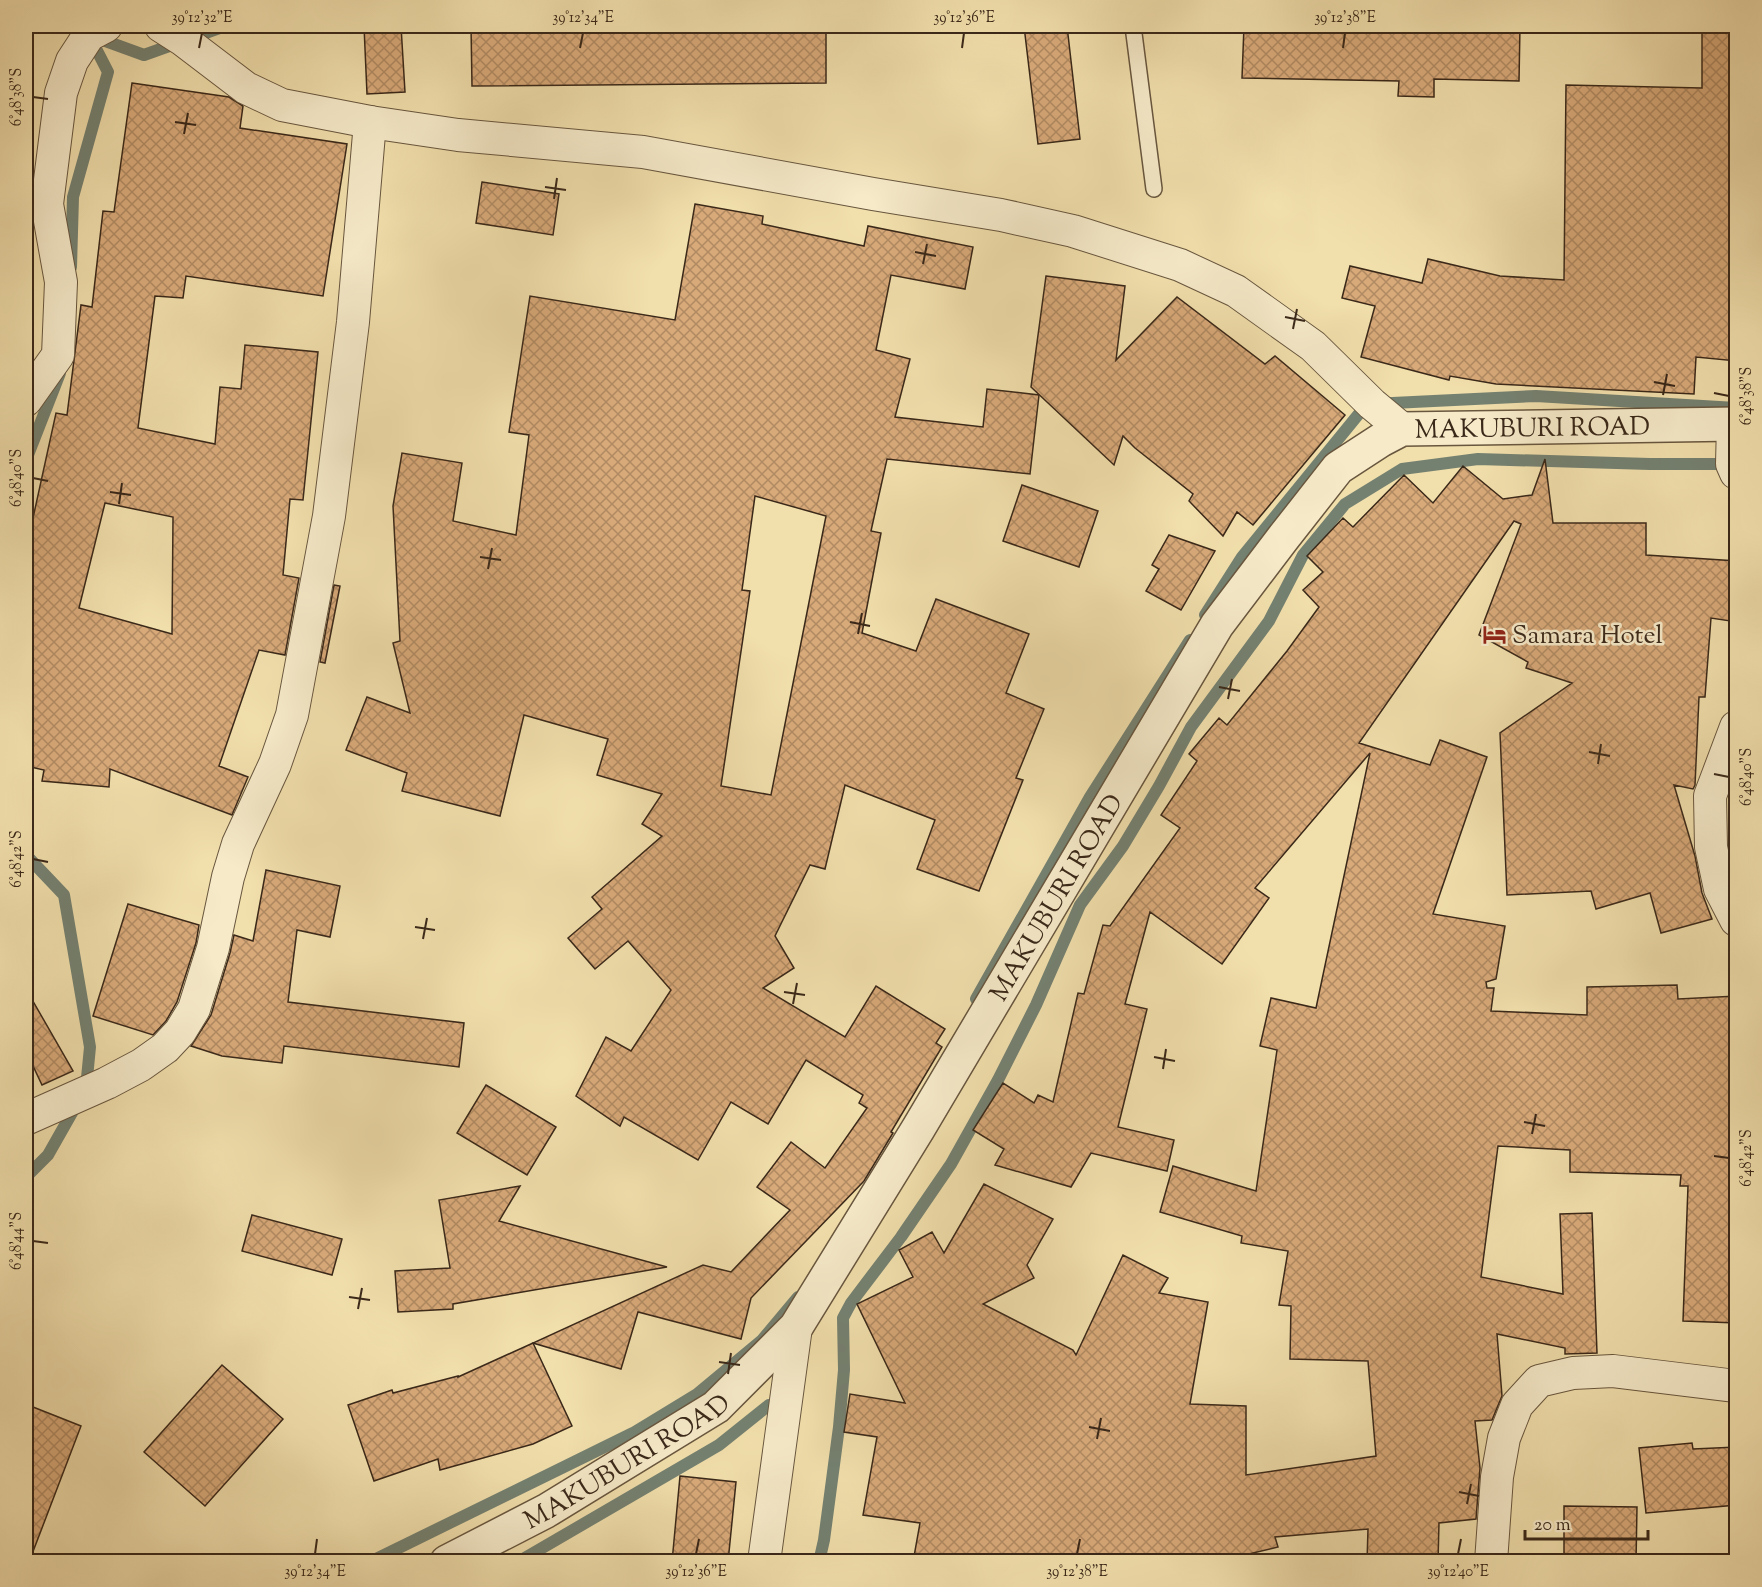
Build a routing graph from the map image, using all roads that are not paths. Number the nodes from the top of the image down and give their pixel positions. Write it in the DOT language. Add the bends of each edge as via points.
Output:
graph roads {
  1 [pos="105,26"];
  2 [pos="161,26"];
  3 [pos="1133,26"];
  4 [pos="370,122"];
  5 [pos="1154,189"];
  6 [pos="26,400"];
  7 [pos="1735,424"];
  8 [pos="1402,429"];
  9 [pos="1737,473"];
  10 [pos="1737,727"];
  11 [pos="1737,920"];
  12 [pos="26,1119"];
  13 [pos="796,1327"];
  14 [pos="1737,1386"];
  15 [pos="447,1562"];
  16 [pos="764,1562"];
  17 [pos="1491,1562"];
  1 -- 6 [label="street" via="89,35 72,61 61,93 47,204 60,282 58,355"];
  2 -- 4 [label="street" via="246,88 282,105"];
  3 -- 5 [label="lane"];
  4 -- 8 [label="street" via="458,135 643,152 1073,231 1180,265 1236,291 1313,346"];
  4 -- 12 [label="street" via="329,516 294,704 275,764 238,844 194,1009 165,1048 141,1065"];
  7 -- 8 [label="street, MAKUBURI ROAD"];
  7 -- 9 [label="street" via="1732,464"];
  8 -- 13 [label="street, MAKUBURI ROAD" via="1338,468 1216,626"];
  10 -- 11 [label="street" via="1710,796 1713,858 1720,889"];
  13 -- 15 [label="street, MAKUBURI ROAD" via="716,1407 546,1511"];
  13 -- 16 [label="street"];
  14 -- 17 [label="street" via="1613,1371 1573,1373 1539,1381 1517,1405 1504,1438"];
}
